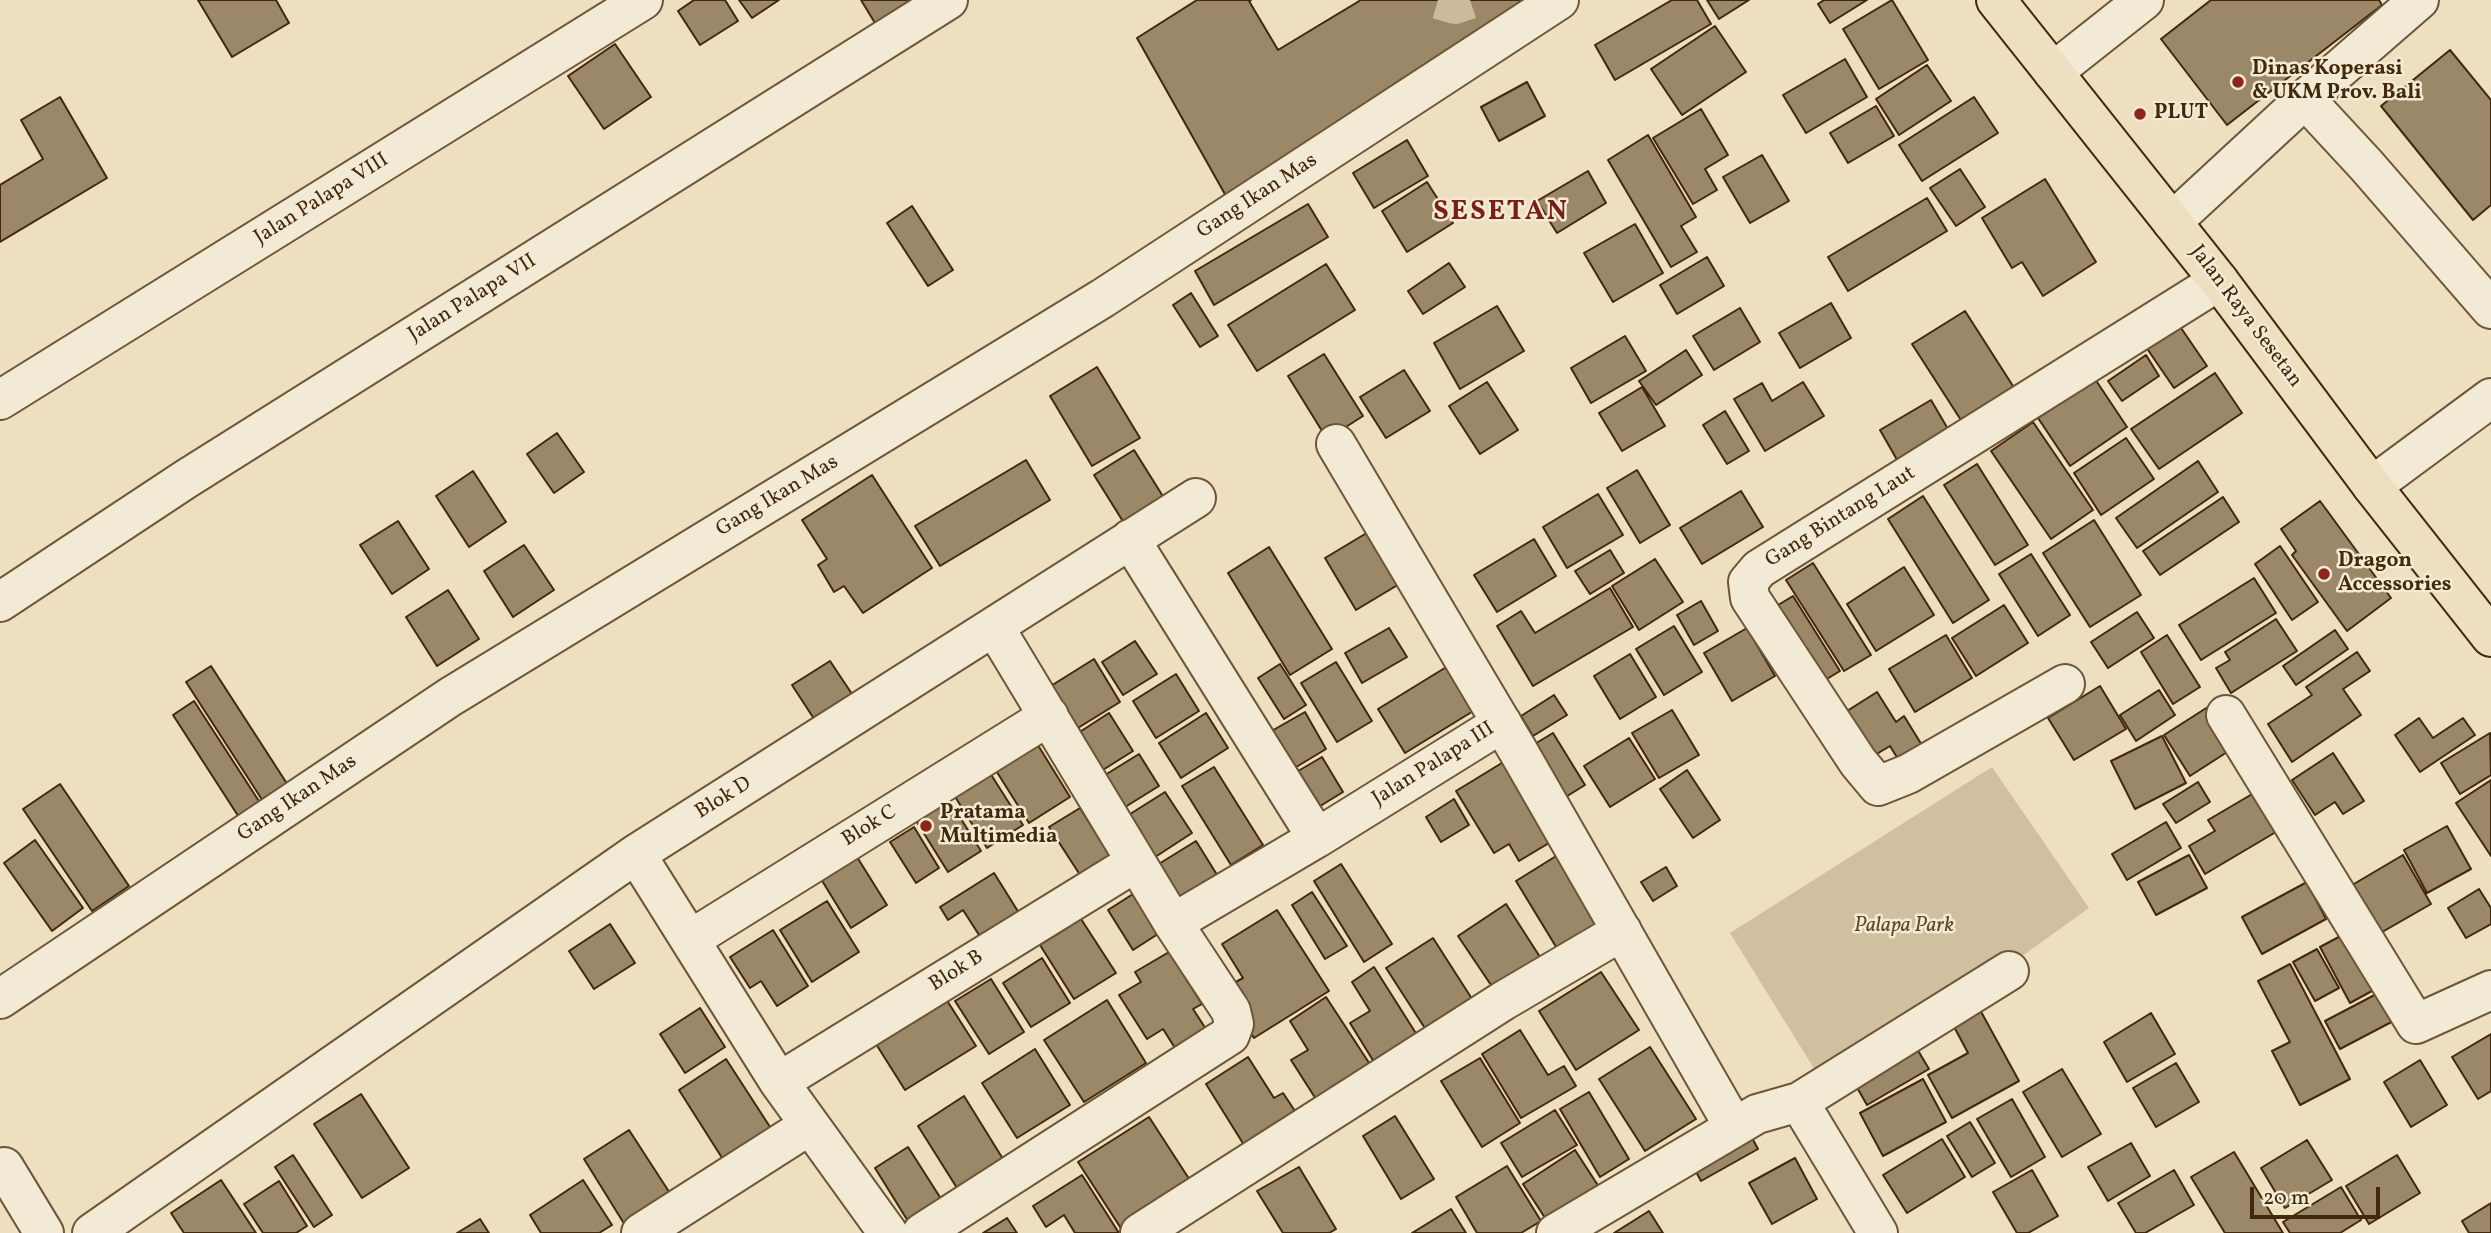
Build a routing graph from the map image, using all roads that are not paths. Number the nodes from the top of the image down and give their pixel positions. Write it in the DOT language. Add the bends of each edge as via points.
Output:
graph roads {
  1 [pos="643,0"];
  2 [pos="948,0"];
  3 [pos="1559,0"];
  4 [pos="1996,0"];
  5 [pos="2144,0"];
  6 [pos="2419,0"];
  7 [pos="2053,72"];
  8 [pos="2305,99"];
  9 [pos="2172,222"];
  10 [pos="2219,281"];
  11 [pos="2491,309"];
  12 [pos="2491,398"];
  13 [pos="0,401"];
  14 [pos="1336,444"];
  15 [pos="2372,486"];
  16 [pos="1196,498"];
  17 [pos="1130,539"];
  18 [pos="0,601"];
  19 [pos="995,628"];
  20 [pos="2491,637"];
  21 [pos="2065,684"];
  22 [pos="2226,715"];
  23 [pos="1049,716"];
  24 [pos="1502,723"];
  25 [pos="1317,838"];
  26 [pos="636,855"];
  27 [pos="1136,862"];
  28 [pos="1173,923"];
  29 [pos="1622,931"];
  30 [pos="691,939"];
  31 [pos="2009,971"];
  32 [pos="2491,990"];
  33 [pos="0,999"];
  34 [pos="779,1082"];
  35 [pos="1799,1102"];
  36 [pos="810,1125"];
  37 [pos="1734,1127"];
  38 [pos="2,1168"];
  39 [pos="44,1233"];
  40 [pos="92,1233"];
  41 [pos="641,1233"];
  42 [pos="888,1233"];
  43 [pos="922,1233"];
  44 [pos="1140,1233"];
  45 [pos="1556,1233"];
  46 [pos="1878,1233"];
  1 -- 13 [label="street, Jalan Palapa VIII"];
  2 -- 18 [label="street, Jalan Palapa VII"];
  3 -- 33 [label="street, Gang Ikan Mas" via="1103,299 450,697"];
  4 -- 7 [label="main road, Jalan Raya Sesetan"];
  5 -- 7 [label="street"];
  6 -- 8 [label="street"];
  7 -- 9 [label="main road, Jalan Raya Sesetan"];
  8 -- 9 [label="street"];
  8 -- 11 [label="street"];
  9 -- 10 [label="main road, Jalan Raya Sesetan"];
  10 -- 15 [label="main road, Jalan Raya Sesetan"];
  10 -- 21 [label="street, Gang Bintang Laut" via="1759,569 1748,582 1751,598 1878,786 1908,774"];
  12 -- 15 [label="street"];
  14 -- 24 [label="street"];
  15 -- 20 [label="main road, Jalan Raya Sesetan"];
  16 -- 17 [label="street, Blok D"];
  17 -- 19 [label="street, Blok D"];
  17 -- 25 [label="street"];
  19 -- 23 [label="street"];
  19 -- 26 [label="street, Blok D"];
  22 -- 32 [label="street" via="2416,1024"];
  23 -- 27 [label="street"];
  23 -- 30 [label="street, Blok C"];
  24 -- 25 [label="street, Jalan Palapa III"];
  24 -- 29 [label="street, Jalan Palapa III"];
  25 -- 28 [label="street, Jalan Palapa III"];
  26 -- 30 [label="street"];
  26 -- 40 [label="street, Blok D"];
  27 -- 28 [label="street"];
  27 -- 34 [label="street, Blok B"];
  28 -- 43 [label="street" via="1231,1011 1234,1024 1230,1035"];
  29 -- 37 [label="street, Jalan Palapa III"];
  29 -- 44 [label="street" via="1503,1001"];
  30 -- 34 [label="street"];
  31 -- 35 [label="street"];
  34 -- 36 [label="street"];
  35 -- 37 [label="street" via="1758,1114"];
  35 -- 46 [label="street"];
  36 -- 41 [label="street"];
  36 -- 42 [label="street"];
  37 -- 45 [label="street"];
  38 -- 39 [label="street"];
}
